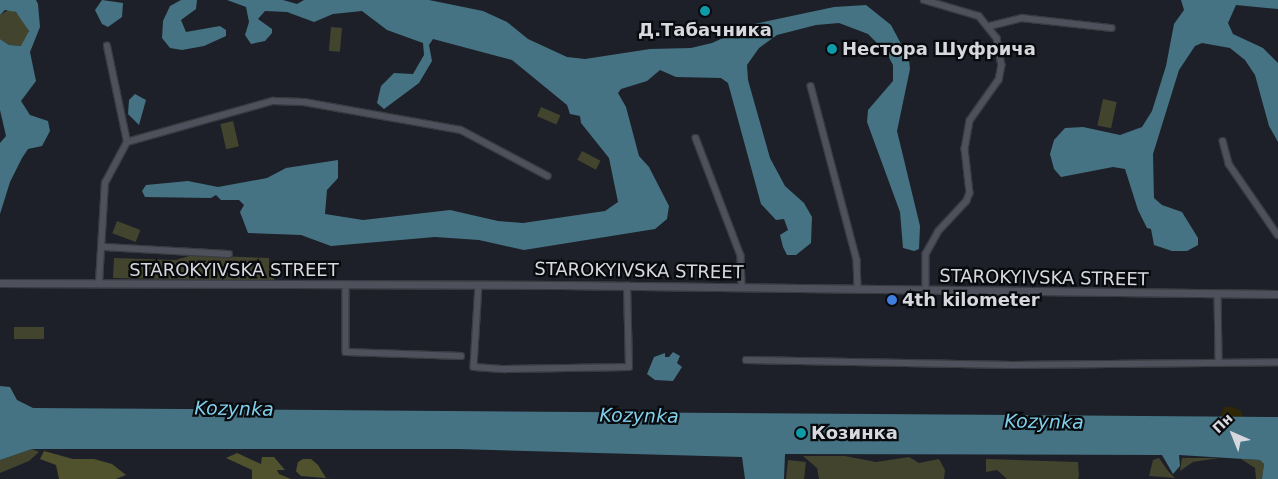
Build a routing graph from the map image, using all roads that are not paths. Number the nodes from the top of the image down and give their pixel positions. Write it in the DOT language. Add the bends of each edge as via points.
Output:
graph roads {
  1 [pos="924,0"];
  2 [pos="990,26"];
  3 [pos="1111,28"];
  4 [pos="107,46"];
  5 [pos="811,86"];
  6 [pos="696,138"];
  7 [pos="1223,141"];
  8 [pos="127,142"];
  9 [pos="548,176"];
  10 [pos="1278,235"];
  11 [pos="103,247"];
  12 [pos="228,254"];
  13 [pos="0,283"];
  14 [pos="99,283"];
  15 [pos="346,285"];
  16 [pos="479,285"];
  17 [pos="627,286"];
  18 [pos="742,287"];
  19 [pos="858,290"];
  20 [pos="926,291"];
  21 [pos="1218,294"];
  22 [pos="1278,294"];
  23 [pos="461,356"];
  24 [pos="746,360"];
  25 [pos="1219,360"];
  26 [pos="1278,362"];
  1 -- 2 [label="street" via="979,16"];
  2 -- 3 [label="street" via="1022,18"];
  2 -- 20 [label="street" via="997,38 1002,65 999,80 970,121 965,149 970,192 967,200 935,236 926,254"];
  4 -- 8 [label="street"];
  5 -- 19 [label="street" via="857,260"];
  6 -- 18 [label="street" via="740,256"];
  7 -- 10 [label="street" via="1228,164"];
  8 -- 9 [label="street" via="272,101 304,102 461,130"];
  8 -- 11 [label="street" via="105,183"];
  11 -- 12 [label="street"];
  11 -- 14 [label="street"];
  13 -- 14 [label="street, STAROKYIVSKA STREET"];
  14 -- 15 [label="street, STAROKYIVSKA STREET"];
  15 -- 16 [label="street, STAROKYIVSKA STREET"];
  15 -- 23 [label="street" via="346,352"];
  16 -- 17 [label="street, STAROKYIVSKA STREET"];
  16 -- 17 [label="street" via="474,367 505,369 629,367"];
  17 -- 18 [label="street, STAROKYIVSKA STREET"];
  18 -- 19 [label="street, STAROKYIVSKA STREET"];
  19 -- 20 [label="street, STAROKYIVSKA STREET"];
  20 -- 21 [label="street, STAROKYIVSKA STREET"];
  21 -- 22 [label="street, STAROKYIVSKA STREET"];
  21 -- 25 [label="street"];
  24 -- 26 [label="street" via="1012,365"];
}
